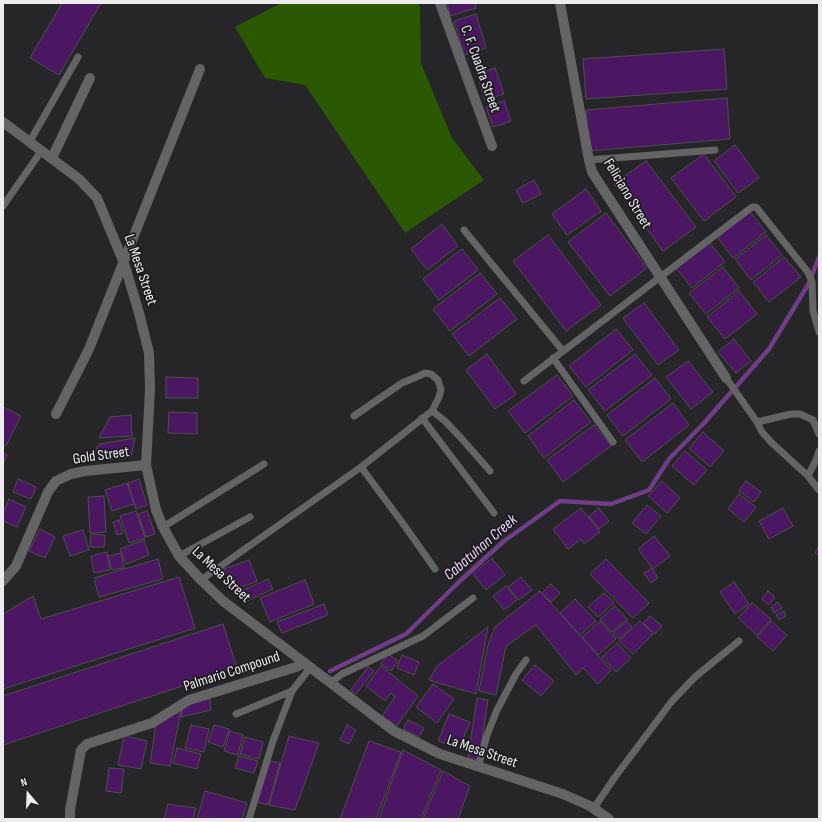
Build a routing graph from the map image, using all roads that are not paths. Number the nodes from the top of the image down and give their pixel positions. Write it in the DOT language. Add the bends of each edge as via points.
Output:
graph roads {
  1 [pos="440,3"];
  2 [pos="560,3"];
  3 [pos="78,57"];
  4 [pos="200,69"];
  5 [pos="90,78"];
  6 [pos="3,122"];
  7 [pos="30,141"];
  8 [pos="492,146"];
  9 [pos="42,150"];
  10 [pos="715,150"];
  11 [pos="52,158"];
  12 [pos="589,160"];
  13 [pos="3,206"];
  14 [pos="464,230"];
  15 [pos="124,263"];
  16 [pos="660,276"];
  17 [pos="819,332"];
  18 [pos="563,351"];
  19 [pos="553,358"];
  20 [pos="726,378"];
  21 [pos="524,381"];
  22 [pos="432,411"];
  23 [pos="56,414"];
  24 [pos="354,416"];
  25 [pos="422,418"];
  26 [pos="756,422"];
  27 [pos="819,434"];
  28 [pos="613,442"];
  29 [pos="819,451"];
  30 [pos="264,464"];
  31 [pos="146,465"];
  32 [pos="361,466"];
  33 [pos="490,471"];
  34 [pos="808,476"];
  35 [pos="819,490"];
  36 [pos="494,513"];
  37 [pos="250,517"];
  38 [pos="162,527"];
  39 [pos="178,556"];
  40 [pos="435,569"];
  41 [pos="201,580"];
  42 [pos="3,581"];
  43 [pos="473,598"];
  44 [pos="739,642"];
  45 [pos="526,660"];
  46 [pos="310,667"];
  47 [pos="327,680"];
  48 [pos="292,691"];
  49 [pos="236,714"];
  50 [pos="478,767"];
  51 [pos="595,810"];
  52 [pos="70,819"];
  53 [pos="249,819"];
  54 [pos="609,819"];
  1 -- 8 [label="street, C. F. Cuadra Street"];
  2 -- 12 [label="street, Feliciano Street"];
  3 -- 7 [label="lane"];
  4 -- 15 [label="street"];
  5 -- 11 [label="street"];
  6 -- 7 [label="street, La Mesa Street"];
  7 -- 9 [label="street, La Mesa Street"];
  9 -- 11 [label="street, La Mesa Street"];
  9 -- 13 [label="lane"];
  10 -- 12 [label="lane"];
  11 -- 15 [label="street, La Mesa Street" via="79,179 97,198"];
  12 -- 16 [label="street, Feliciano Street" via="592,172"];
  14 -- 18 [label="lane"];
  15 -- 23 [label="street" via="89,348"];
  15 -- 31 [label="street, La Mesa Street" via="149,353"];
  16 -- 17 [label="lane" via="750,208 756,208 807,271 812,282 813,311"];
  16 -- 18 [label="lane"];
  16 -- 20 [label="street, Feliciano Street"];
  18 -- 19 [label="lane"];
  19 -- 21 [label="lane"];
  19 -- 28 [label="lane"];
  20 -- 26 [label="lane"];
  22 -- 24 [label="lane" via="441,390 438,380 425,373 402,383"];
  22 -- 25 [label="lane"];
  22 -- 33 [label="lane" via="445,421"];
  25 -- 32 [label="lane"];
  25 -- 36 [label="lane"];
  26 -- 27 [label="lane" via="800,414 813,420"];
  26 -- 34 [label="lane" via="767,438"];
  29 -- 34 [label="lane"];
  30 -- 38 [label="lane"];
  31 -- 38 [label="street, La Mesa Street"];
  31 -- 42 [label="street, Gold Street" via="85,471 56,481 48,492 16,566"];
  32 -- 40 [label="lane"];
  32 -- 41 [label="lane"];
  34 -- 35 [label="lane"];
  37 -- 39 [label="lane"];
  38 -- 39 [label="street, La Mesa Street"];
  39 -- 41 [label="street, La Mesa Street"];
  41 -- 46 [label="street, La Mesa Street" via="228,605"];
  43 -- 47 [label="lane" via="424,636"];
  44 -- 51 [label="lane" via="695,677 672,701 615,777"];
  45 -- 50 [label="lane" via="497,710"];
  46 -- 47 [label="street, La Mesa Street"];
  46 -- 48 [label="lane"];
  46 -- 52 [label="street, Palmario Compound" via="296,667 189,700 152,723 87,744 81,750"];
  47 -- 50 [label="street, La Mesa Street" via="394,731 440,754"];
  48 -- 49 [label="lane"];
  48 -- 53 [label="lane" via="273,741"];
  50 -- 51 [label="street, La Mesa Street" via="563,794"];
  51 -- 54 [label="street, La Mesa Street"];
}
